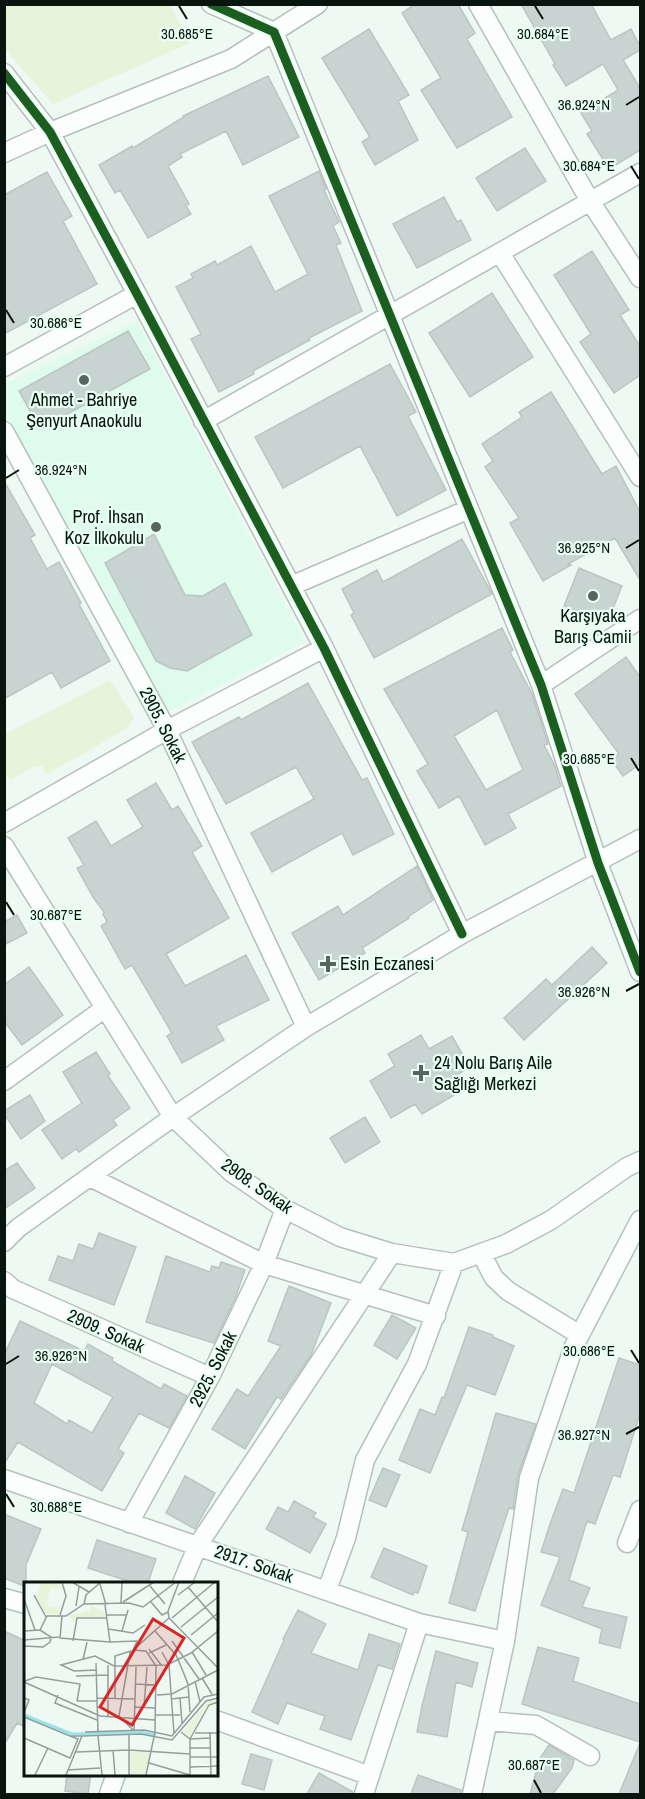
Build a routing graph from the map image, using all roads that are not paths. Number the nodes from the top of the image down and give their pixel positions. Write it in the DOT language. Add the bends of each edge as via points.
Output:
graph roads {
  1 [pos="211,4"];
  2 [pos="318,4"];
  3 [pos="478,4"];
  4 [pos="274,32"];
  5 [pos="4,73"];
  6 [pos="50,132"];
  7 [pos="4,153"];
  8 [pos="640,173"];
  9 [pos="590,201"];
  10 [pos="500,253"];
  11 [pos="640,278"];
  12 [pos="137,294"];
  13 [pos="391,316"];
  14 [pos="4,367"];
  15 [pos="203,421"];
  16 [pos="4,430"];
  17 [pos="640,477"];
  18 [pos="469,509"];
  19 [pos="291,586"];
  20 [pos="640,619"];
  21 [pos="324,648"];
  22 [pos="541,685"];
  23 [pos="167,730"];
  24 [pos="4,823"];
  25 [pos="640,839"];
  26 [pos="4,846"];
  27 [pos="598,862"];
  28 [pos="462,934"];
  29 [pos="640,972"];
  30 [pos="105,1008"];
  31 [pos="306,1027"];
  32 [pos="4,1081"];
  33 [pos="173,1117"];
  34 [pos="640,1161"];
  35 [pos="90,1177"];
  36 [pos="285,1209"];
  37 [pos="640,1220"];
  38 [pos="4,1242"];
  39 [pos="481,1253"];
  40 [pos="392,1254"];
  41 [pos="454,1263"];
  42 [pos="264,1264"];
  43 [pos="4,1281"];
  44 [pos="364,1294"];
  45 [pos="436,1316"];
  46 [pos="580,1335"];
  47 [pos="210,1377"];
  48 [pos="4,1479"];
  49 [pos="640,1510"];
  50 [pos="129,1523"];
  51 [pos="627,1544"];
  52 [pos="198,1545"];
  53 [pos="182,1582"];
  54 [pos="327,1590"];
  55 [pos="4,1598"];
  56 [pos="24,1603"];
  57 [pos="419,1623"];
  58 [pos="506,1641"];
  59 [pos="218,1721"];
  60 [pos="488,1722"];
  61 [pos="590,1756"];
  62 [pos="115,1775"];
  63 [pos="370,1776"];
  64 [pos="109,1794"];
  65 [pos="364,1794"];
  66 [pos="472,1794"];
  1 -- 4 [label="street"];
  2 -- 4 [label="street"];
  3 -- 9 [label="street"];
  4 -- 6 [label="street" via="231,59"];
  4 -- 13 [label="street"];
  5 -- 6 [label="street"];
  6 -- 7 [label="street"];
  6 -- 12 [label="street"];
  8 -- 9 [label="street"];
  9 -- 10 [label="street"];
  9 -- 11 [label="street"];
  10 -- 13 [label="street"];
  10 -- 17 [label="street"];
  12 -- 14 [label="street"];
  12 -- 15 [label="street"];
  13 -- 15 [label="street"];
  13 -- 18 [label="street"];
  15 -- 19 [label="street"];
  16 -- 23 [label="street, 2905. Sokak"];
  18 -- 19 [label="street"];
  18 -- 22 [label="street"];
  19 -- 21 [label="street"];
  20 -- 22 [label="street"];
  21 -- 23 [label="street"];
  21 -- 28 [label="street"];
  22 -- 27 [label="street"];
  23 -- 24 [label="street"];
  23 -- 31 [label="street, 2905. Sokak"];
  25 -- 27 [label="street"];
  26 -- 30 [label="street, 2908. Sokak"];
  27 -- 28 [label="street"];
  27 -- 29 [label="street"];
  28 -- 31 [label="street"];
  30 -- 32 [label="street"];
  30 -- 33 [label="street, 2908. Sokak"];
  31 -- 33 [label="street"];
  33 -- 35 [label="street"];
  33 -- 36 [label="street, 2908. Sokak" via="231,1172"];
  34 -- 39 [label="street, 2908. Sokak" via="551,1220"];
  35 -- 38 [label="street"];
  35 -- 42 [label="street"];
  36 -- 40 [label="street, 2908. Sokak" via="340,1237"];
  36 -- 42 [label="street, 2925. Sokak"];
  37 -- 46 [label="street"];
  39 -- 41 [label="street, 2908. Sokak"];
  39 -- 46 [label="street" via="494,1278 508,1291"];
  40 -- 41 [label="street, 2908. Sokak"];
  40 -- 44 [label="street"];
  41 -- 45 [label="street"];
  42 -- 44 [label="street"];
  42 -- 47 [label="street, 2925. Sokak"];
  43 -- 47 [label="street, 2909. Sokak" via="13,1289"];
  44 -- 45 [label="street"];
  44 -- 52 [label="street"];
  45 -- 54 [label="street" via="417,1364 365,1460 346,1538"];
  46 -- 58 [label="street" via="529,1478"];
  47 -- 50 [label="street, 2925. Sokak"];
  48 -- 50 [label="street, 2917. Sokak"];
  49 -- 51 [label="street"];
  50 -- 52 [label="street, 2917. Sokak"];
  52 -- 53 [label="street"];
  52 -- 54 [label="street, 2917. Sokak"];
  54 -- 57 [label="street, 2917. Sokak"];
  55 -- 56 [label="street"];
  57 -- 58 [label="street, 2917. Sokak"];
  57 -- 63 [label="street"];
  58 -- 60 [label="street"];
  59 -- 63 [label="street"];
  60 -- 61 [label="street" via="536,1725"];
  60 -- 66 [label="street"];
  62 -- 64 [label="street"];
  63 -- 65 [label="street"];
}
